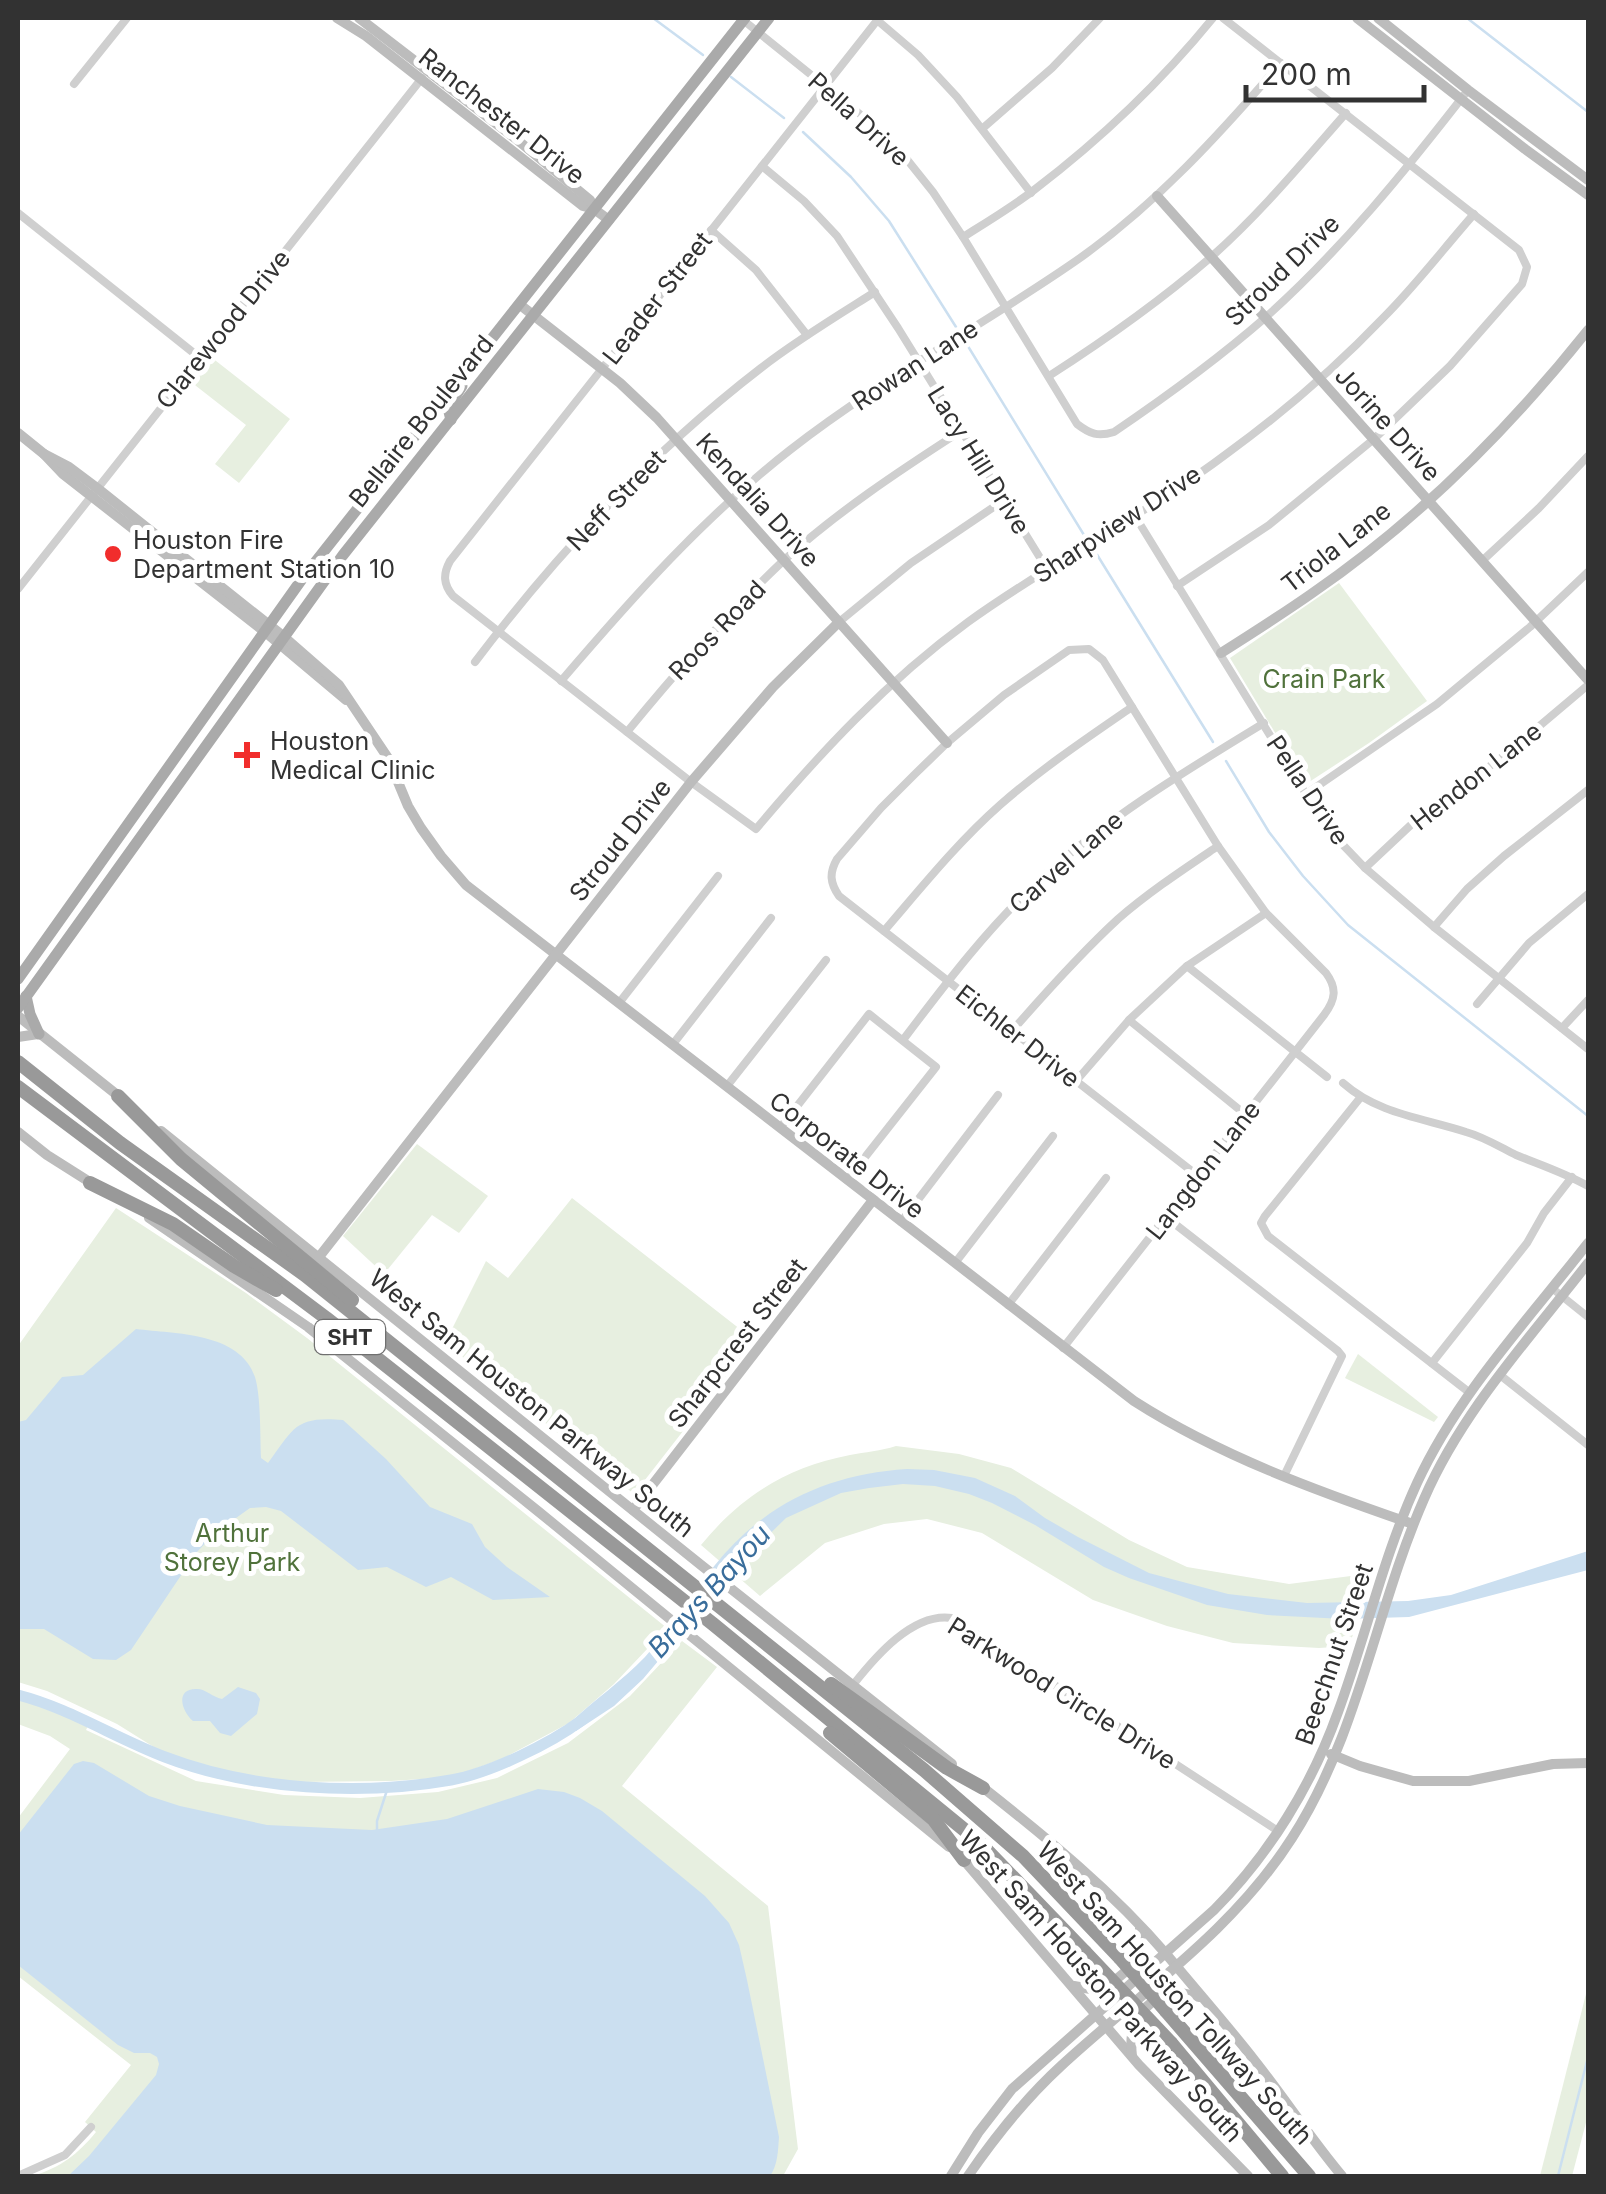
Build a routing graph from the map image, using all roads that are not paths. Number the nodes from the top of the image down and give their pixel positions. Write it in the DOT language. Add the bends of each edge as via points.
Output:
graph roads {
  1 [pos="127,18"];
  2 [pos="337,18"];
  3 [pos="768,18"];
  4 [pos="1100,18"];
  5 [pos="1212,18"];
  6 [pos="1223,18"];
  7 [pos="1357,18"];
  8 [pos="1378,18"];
  9 [pos="744,19"];
  10 [pos="878,19"];
  11 [pos="358,21"];
  12 [pos="757,32"];
  13 [pos="1281,64"];
  14 [pos="425,75"];
  15 [pos="74,84"];
  16 [pos="825,86"];
  17 [pos="1464,94"];
  18 [pos="1346,113"];
  19 [pos="983,128"];
  20 [pos="1410,164"];
  21 [pos="762,166"];
  22 [pos="1559,166"];
  23 [pos="1588,180"];
  24 [pos="1031,193"];
  25 [pos="1588,195"];
  26 [pos="1157,196"];
  27 [pos="594,208"];
  28 [pos="18,213"];
  29 [pos="1474,214"];
  30 [pos="609,220"];
  31 [pos="711,230"];
  32 [pos="964,238"];
  33 [pos="1212,256"];
  34 [pos="875,292"];
  35 [pos="519,304"];
  36 [pos="1006,307"];
  37 [pos="534,316"];
  38 [pos="1265,317"];
  39 [pos="1588,330"];
  40 [pos="807,335"];
  41 [pos="200,358"];
  42 [pos="919,361"];
  43 [pos="602,368"];
  44 [pos="1049,376"];
  45 [pos="462,377"];
  46 [pos="1320,378"];
  47 [pos="435,410"];
  48 [pos="451,420"];
  49 [pos="962,431"];
  50 [pos="18,433"];
  51 [pos="1089,434"];
  52 [pos="676,438"];
  53 [pos="1374,439"];
  54 [pos="1588,456"];
  55 [pos="405,477"];
  56 [pos="94,492"];
  57 [pos="730,499"];
  58 [pos="1004,500"];
  59 [pos="1428,500"];
  60 [pos="1134,516"];
  61 [pos="329,544"];
  62 [pos="343,555"];
  63 [pos="784,560"];
  64 [pos="1482,560"];
  65 [pos="1046,569"];
  66 [pos="1588,572"];
  67 [pos="1177,586"];
  68 [pos="18,589"];
  69 [pos="838,622"];
  70 [pos="1536,622"];
  71 [pos="267,629"];
  72 [pos="498,632"];
  73 [pos="280,639"];
  74 [pos="1220,653"];
  75 [pos="475,662"];
  76 [pos="561,681"];
  77 [pos="1588,682"];
  78 [pos="892,683"];
  79 [pos="1132,707"];
  80 [pos="1264,723"];
  81 [pos="627,732"];
  82 [pos="947,743"];
  83 [pos="164,777"];
  84 [pos="1175,777"];
  85 [pos="690,782"];
  86 [pos="1588,790"];
  87 [pos="1306,794"];
  88 [pos="144,804"];
  89 [pos="154,816"];
  90 [pos="1218,846"];
  91 [pos="130,851"];
  92 [pos="1365,868"];
  93 [pos="718,876"];
  94 [pos="80,893"];
  95 [pos="1588,894"];
  96 [pos="1266,913"];
  97 [pos="771,918"];
  98 [pos="1434,926"];
  99 [pos="884,932"];
  100 [pos="71,933"];
  101 [pos="557,954"];
  102 [pos="826,960"];
  103 [pos="1187,966"];
  104 [pos="1498,978"];
  105 [pos="18,980"];
  106 [pos="948,981"];
  107 [pos="26,996"];
  108 [pos="1588,1000"];
  109 [pos="619,1002"];
  110 [pos="1477,1004"];
  111 [pos="18,1008"];
  112 [pos="18,1016"];
  113 [pos="1129,1020"];
  114 [pos="1562,1028"];
  115 [pos="1012,1031"];
  116 [pos="39,1034"];
  117 [pos="18,1037"];
  118 [pos="902,1040"];
  119 [pos="673,1044"];
  120 [pos="1588,1050"];
  121 [pos="1295,1052"];
  122 [pos="18,1062"];
  123 [pos="1327,1077"];
  124 [pos="1076,1081"];
  125 [pos="1344,1083"];
  126 [pos="727,1086"];
  127 [pos="18,1087"];
  128 [pos="998,1095"];
  129 [pos="118,1096"];
  130 [pos="1360,1098"];
  131 [pos="1246,1114"];
  132 [pos="780,1128"];
  133 [pos="18,1132"];
  134 [pos="1053,1136"];
  135 [pos="1198,1176"];
  136 [pos="1572,1177"];
  137 [pos="1106,1178"];
  138 [pos="847,1180"];
  139 [pos="90,1183"];
  140 [pos="1588,1186"];
  141 [pos="874,1200"];
  142 [pos="1166,1217"];
  143 [pos="901,1222"];
  144 [pos="1588,1244"];
  145 [pos="319,1257"];
  146 [pos="954,1264"];
  147 [pos="1588,1264"];
  148 [pos="1558,1293"];
  149 [pos="1008,1305"];
  150 [pos="1588,1317"];
  151 [pos="326,1318"];
  152 [pos="1063,1348"];
  153 [pos="399,1350"];
  154 [pos="1500,1355"];
  155 [pos="1432,1363"];
  156 [pos="1510,1363"];
  157 [pos="1500,1375"];
  158 [pos="1470,1393"];
  159 [pos="1442,1435"];
  160 [pos="1454,1441"];
  161 [pos="1588,1445"];
  162 [pos="1284,1476"];
  163 [pos="632,1510"];
  164 [pos="1408,1522"];
  165 [pos="1352,1670"];
  166 [pos="1364,1674"];
  167 [pos="813,1681"];
  168 [pos="852,1685"];
  169 [pos="797,1694"];
  170 [pos="1323,1750"];
  171 [pos="1335,1756"];
  172 [pos="1588,1763"];
  173 [pos="983,1788"];
  174 [pos="1278,1831"];
  175 [pos="1291,1840"];
  176 [pos="964,1860"];
  177 [pos="1225,1899"];
  178 [pos="1236,1911"];
  179 [pos="1142,1929"];
  180 [pos="1184,1937"];
  181 [pos="1198,1948"];
  182 [pos="1166,1954"];
  183 [pos="1176,1967"];
  184 [pos="1072,1986"];
  185 [pos="1201,1997"];
  186 [pos="1082,1998"];
  187 [pos="1096,2014"];
  188 [pos="1107,2026"];
  189 [pos="1080,2028"];
  190 [pos="1082,2048"];
  191 [pos="1128,2052"];
  192 [pos="90,2127"];
  193 [pos="968,2148"];
  194 [pos="1260,2151"];
  195 [pos="981,2157"];
  196 [pos="18,2176"];
  197 [pos="951,2176"];
  198 [pos="968,2176"];
  199 [pos="1248,2176"];
  200 [pos="1273,2176"];
  201 [pos="1282,2176"];
  202 [pos="1309,2176"];
  203 [pos="1342,2176"];
  1 -- 15 [label="street"];
  2 -- 11 [label="main road, Ranchester Drive"];
  3 -- 12 [label="main road, Bellaire Boulevard"];
  4 -- 19 [label="street"];
  5 -- 24 [label="street" via="1133,107"];
  6 -- 13 [label="street"];
  7 -- 17 [label="main road"];
  8 -- 17 [label="main road"];
  9 -- 12 [label="street, Pella Drive"];
  9 -- 27 [label="main road, Bellaire Boulevard"];
  10 -- 16 [label="street, Leader Street"];
  10 -- 19 [label="street"];
  11 -- 14 [label="main road, Ranchester Drive"];
  12 -- 16 [label="street, Pella Drive"];
  12 -- 30 [label="main road, Bellaire Boulevard"];
  13 -- 18 [label="street"];
  13 -- 26 [label="street, Rowan Lane"];
  14 -- 27 [label="main road, Ranchester Drive"];
  14 -- 41 [label="street, Clarewood Drive"];
  16 -- 21 [label="street, Leader Street"];
  16 -- 32 [label="street, Pella Drive" via="905,157"];
  17 -- 20 [label="street, Stroud Drive"];
  17 -- 22 [label="main road"];
  18 -- 20 [label="street"];
  18 -- 33 [label="street"];
  19 -- 24 [label="street"];
  20 -- 29 [label="street"];
  20 -- 38 [label="street, Stroud Drive"];
  21 -- 31 [label="street, Leader Street"];
  21 -- 34 [label="street, Lacy Hill Drive" via="837,236"];
  22 -- 23 [label="main road"];
  22 -- 25 [label="main road"];
  24 -- 32 [label="street"];
  26 -- 33 [label="main road, Jorine Drive"];
  26 -- 36 [label="street, Rowan Lane"];
  27 -- 30 [label="main road, Ranchester Drive"];
  27 -- 35 [label="main road, Bellaire Boulevard"];
  28 -- 41 [label="street"];
  29 -- 46 [label="street, Sharpview Drive"];
  29 -- 53 [label="street" via="1519,250 1526,266 1522,284"];
  30 -- 37 [label="main road, Bellaire Boulevard"];
  31 -- 40 [label="street" via="756,270"];
  31 -- 43 [label="street, Leader Street"];
  32 -- 36 [label="street, Pella Drive"];
  33 -- 38 [label="main road, Jorine Drive"];
  33 -- 44 [label="street"];
  34 -- 40 [label="street, Neff Street"];
  34 -- 42 [label="street, Lacy Hill Drive"];
  35 -- 37 [label="main road, Kendalia Drive"];
  35 -- 45 [label="main road, Bellaire Boulevard"];
  36 -- 42 [label="street, Rowan Lane"];
  36 -- 44 [label="street, Pella Drive"];
  37 -- 43 [label="main road, Kendalia Drive"];
  37 -- 48 [label="main road, Bellaire Boulevard"];
  38 -- 46 [label="main road, Jorine Drive"];
  38 -- 51 [label="street, Stroud Drive" via="1114,432"];
  39 -- 59 [label="main road, Triola Lane" via="1548,380"];
  40 -- 52 [label="street, Neff Street"];
  41 -- 56 [label="street, Clarewood Drive"];
  42 -- 49 [label="street, Lacy Hill Drive"];
  42 -- 57 [label="street, Rowan Lane" via="834,416"];
  43 -- 52 [label="main road, Kendalia Drive"];
  43 -- 72 [label="street, Leader Street" via="444,571 452,596"];
  44 -- 51 [label="street, Pella Drive"];
  45 -- 47 [label="main road, Bellaire Boulevard"];
  45 -- 48 [label="main road" via="448,408"];
  46 -- 53 [label="main road, Jorine Drive"];
  46 -- 60 [label="street, Sharpview Drive" via="1228,453"];
  47 -- 55 [label="main road" via="439,423"];
  47 -- 61 [label="main road, Bellaire Boulevard"];
  48 -- 55 [label="main road, Bellaire Boulevard"];
  49 -- 58 [label="street, Lacy Hill Drive"];
  49 -- 63 [label="street, Roos Road" via="882,482"];
  50 -- 56 [label="main road, Corporate Drive"];
  52 -- 57 [label="main road, Kendalia Drive"];
  52 -- 72 [label="street, Neff Street"];
  53 -- 59 [label="main road, Jorine Drive"];
  53 -- 67 [label="street" via="1269,524"];
  54 -- 64 [label="street"];
  55 -- 62 [label="main road, Bellaire Boulevard"];
  56 -- 68 [label="street, Clarewood Drive"];
  56 -- 71 [label="main road, Corporate Drive"];
  57 -- 63 [label="main road, Kendalia Drive"];
  57 -- 76 [label="street, Rowan Lane"];
  58 -- 65 [label="street, Lacy Hill Drive"];
  58 -- 69 [label="street, Stroud Drive"];
  59 -- 64 [label="main road, Jorine Drive"];
  59 -- 74 [label="main road, Triola Lane" via="1330,580"];
  60 -- 65 [label="street, Sharpview Drive"];
  60 -- 67 [label="street, Pella Drive"];
  61 -- 62 [label="main road"];
  61 -- 71 [label="main road, Bellaire Boulevard"];
  62 -- 73 [label="main road, Bellaire Boulevard"];
  63 -- 69 [label="main road, Kendalia Drive"];
  63 -- 81 [label="street, Roos Road"];
  64 -- 70 [label="main road, Jorine Drive"];
  65 -- 78 [label="street, Sharpview Drive"];
  66 -- 70 [label="street"];
  67 -- 74 [label="street, Pella Drive"];
  69 -- 78 [label="main road, Kendalia Drive"];
  69 -- 85 [label="main road, Stroud Drive"];
  70 -- 77 [label="main road, Jorine Drive"];
  70 -- 87 [label="street" via="1437,704"];
  71 -- 73 [label="main road, Corporate Drive"];
  71 -- 83 [label="main road, Bellaire Boulevard"];
  72 -- 75 [label="street, Neff Street"];
  72 -- 76 [label="street"];
  73 -- 89 [label="main road, Bellaire Boulevard"];
  73 -- 101 [label="main road, Corporate Drive" via="351,703 440,856 466,885"];
  74 -- 80 [label="street, Pella Drive"];
  76 -- 81 [label="street"];
  77 -- 92 [label="street, Hendon Lane"];
  78 -- 82 [label="main road, Kendalia Drive"];
  78 -- 85 [label="street, Sharpview Drive" via="756,829"];
  79 -- 82 [label="street" via="1104,660 1089,650 1069,650"];
  79 -- 84 [label="street"];
  79 -- 99 [label="street" via="1000,805"];
  80 -- 84 [label="street, Carvel Lane"];
  80 -- 87 [label="street, Pella Drive"];
  81 -- 85 [label="street"];
  82 -- 99 [label="street, Eichler Drive" via="837,859 831,878 838,896"];
  83 -- 88 [label="main road, Bellaire Boulevard"];
  83 -- 89 [label="main road"];
  84 -- 90 [label="street"];
  84 -- 106 [label="street, Carvel Lane" via="1042,878"];
  85 -- 101 [label="main road, Stroud Drive"];
  86 -- 98 [label="street" via="1467,888"];
  87 -- 92 [label="street, Pella Drive"];
  88 -- 91 [label="main road"];
  88 -- 94 [label="main road, Bellaire Boulevard"];
  89 -- 91 [label="main road, Bellaire Boulevard"];
  90 -- 96 [label="street"];
  90 -- 115 [label="street" via="1121,917"];
  91 -- 100 [label="main road, Bellaire Boulevard"];
  92 -- 98 [label="street, Pella Drive"];
  93 -- 109 [label="street"];
  94 -- 100 [label="main road"];
  94 -- 105 [label="main road, Bellaire Boulevard"];
  95 -- 104 [label="street"];
  96 -- 103 [label="street"];
  96 -- 121 [label="street, Langdon Lane" via="1334,988 1334,1000"];
  97 -- 119 [label="street"];
  98 -- 104 [label="street, Pella Drive"];
  99 -- 106 [label="street, Eichler Drive"];
  100 -- 107 [label="main road, Bellaire Boulevard"];
  101 -- 109 [label="main road, Corporate Drive"];
  101 -- 145 [label="main road, Stroud Drive"];
  102 -- 126 [label="street"];
  103 -- 113 [label="street"];
  103 -- 121 [label="street"];
  104 -- 110 [label="street"];
  104 -- 114 [label="street, Pella Drive"];
  106 -- 115 [label="street, Eichler Drive"];
  106 -- 118 [label="street, Carvel Lane"];
  107 -- 111 [label="main road, Bellaire Boulevard"];
  107 -- 116 [label="main road"];
  108 -- 114 [label="street"];
  109 -- 119 [label="main road, Corporate Drive"];
  112 -- 116 [label="main road, West Sam Houston Parkway South"];
  113 -- 124 [label="street"];
  113 -- 131 [label="street"];
  114 -- 120 [label="street, Pella Drive"];
  115 -- 124 [label="street, Eichler Drive"];
  116 -- 117 [label="main road"];
  116 -- 129 [label="main road, West Sam Houston Parkway South"];
  118 -- 132 [label="street" via="869,1014"];
  118 -- 138 [label="street" via="936,1067"];
  119 -- 126 [label="main road, Corporate Drive"];
  121 -- 123 [label="street"];
  121 -- 131 [label="street, Langdon Lane"];
  122 -- 153 [label="highway, West Sam Houston Tollway South / SHT"];
  124 -- 135 [label="street, Eichler Drive"];
  125 -- 130 [label="street"];
  126 -- 132 [label="main road, Corporate Drive"];
  127 -- 151 [label="highway, West Sam Houston Tollway South / SHT"];
  128 -- 143 [label="street"];
  129 -- 145 [label="main road, West Sam Houston Parkway South"];
  129 -- 153 [label="highway" via="182,1159 393,1334"];
  130 -- 136 [label="street" via="1470,1133"];
  130 -- 155 [label="street" via="1262,1223 1268,1236"];
  131 -- 135 [label="street, Langdon Lane"];
  132 -- 138 [label="main road, Corporate Drive"];
  133 -- 139 [label="main road, West Sam Houston Parkway South"];
  134 -- 146 [label="street"];
  135 -- 142 [label="street, Langdon Lane"];
  136 -- 140 [label="street"];
  136 -- 155 [label="street"];
  137 -- 149 [label="street"];
  138 -- 141 [label="main road, Corporate Drive"];
  139 -- 151 [label="highway" via="174,1224"];
  139 -- 176 [label="main road, West Sam Houston Parkway South" via="308,1327"];
  141 -- 143 [label="main road, Corporate Drive"];
  141 -- 163 [label="main road, Sharpcrest Street"];
  142 -- 152 [label="street, Langdon Lane"];
  142 -- 162 [label="street" via="1342,1356"];
  143 -- 146 [label="main road, Corporate Drive"];
  144 -- 148 [label="main road, Beechnut Street"];
  145 -- 163 [label="main road, West Sam Houston Parkway South"];
  146 -- 149 [label="main road, Corporate Drive"];
  147 -- 148 [label="main road, Beechnut Street"];
  148 -- 150 [label="street"];
  148 -- 154 [label="main road, Beechnut Street"];
  148 -- 156 [label="main road, Beechnut Street"];
  149 -- 152 [label="main road, Corporate Drive"];
  151 -- 169 [label="highway, West Sam Houston Tollway South / SHT"];
  152 -- 162 [label="main road, Corporate Drive" via="1169,1423"];
  153 -- 167 [label="highway, West Sam Houston Tollway South / SHT"];
  154 -- 156 [label="main road"];
  154 -- 158 [label="main road, Beechnut Street"];
  155 -- 158 [label="street"];
  156 -- 157 [label="main road, Beechnut Street"];
  157 -- 160 [label="main road, Beechnut Street"];
  157 -- 161 [label="street"];
  158 -- 159 [label="main road, Beechnut Street"];
  159 -- 160 [label="main road"];
  159 -- 164 [label="main road, Beechnut Street" via="1422,1472"];
  160 -- 164 [label="main road, Beechnut Street"];
  162 -- 164 [label="main road, Corporate Drive"];
  163 -- 168 [label="main road, West Sam Houston Parkway South"];
  164 -- 165 [label="main road, Beechnut Street"];
  164 -- 166 [label="main road, Beechnut Street"];
  165 -- 166 [label="main road"];
  165 -- 170 [label="main road, Beechnut Street"];
  166 -- 171 [label="main road, Beechnut Street"];
  167 -- 173 [label="highway" via="829,1682"];
  167 -- 202 [label="highway, West Sam Houston Tollway South / SHT, bridge" via="942,1784 1062,1894"];
  168 -- 173 [label="main road, West Sam Houston Parkway South"];
  168 -- 174 [label="street, Parkwood Circle Drive" via="902,1634 952,1618"];
  169 -- 176 [label="highway" via="818,1722 934,1820"];
  169 -- 194 [label="highway, West Sam Houston Tollway South / SHT, bridge" via="978,1841 1171,2043"];
  170 -- 171 [label="main road"];
  170 -- 174 [label="main road, Beechnut Street"];
  171 -- 172 [label="main road" via="1414,1781 1469,1781 1541,1765"];
  171 -- 175 [label="main road, Beechnut Street"];
  173 -- 179 [label="main road, West Sam Houston Parkway South"];
  174 -- 175 [label="main road"];
  174 -- 177 [label="main road, Beechnut Street"];
  175 -- 178 [label="main road, Beechnut Street"];
  176 -- 184 [label="main road, West Sam Houston Parkway South"];
  177 -- 178 [label="main road"];
  177 -- 180 [label="main road, Beechnut Street"];
  178 -- 181 [label="main road, Beechnut Street"];
  179 -- 180 [label="main road" via="1166,1941"];
  179 -- 182 [label="main road, West Sam Houston Parkway South"];
  179 -- 184 [label="main road" via="1141,1954 1107,1987"];
  180 -- 182 [label="main road, Beechnut Street"];
  181 -- 183 [label="main road, Beechnut Street"];
  181 -- 185 [label="main road" via="1190,1974"];
  182 -- 183 [label="main road, West Sam Houston Parkway South"];
  182 -- 187 [label="main road, Beechnut Street"];
  183 -- 185 [label="main road, West Sam Houston Parkway South"];
  183 -- 188 [label="main road, Beechnut Street"];
  184 -- 186 [label="main road, West Sam Houston Parkway South"];
  185 -- 191 [label="main road" via="1171,1992 1154,2003 1133,2023"];
  185 -- 203 [label="main road, West Sam Houston Parkway South"];
  186 -- 187 [label="main road, West Sam Houston Parkway South"];
  186 -- 189 [label="main road"];
  187 -- 188 [label="main road, West Sam Houston Parkway South"];
  187 -- 189 [label="main road, Beechnut Street"];
  188 -- 190 [label="main road, Beechnut Street"];
  188 -- 191 [label="main road, West Sam Houston Parkway South"];
  189 -- 193 [label="main road, Beechnut Street" via="1012,2090"];
  190 -- 191 [label="main road" via="1102,2041"];
  190 -- 195 [label="main road, Beechnut Street"];
  191 -- 199 [label="main road, West Sam Houston Parkway South"];
  192 -- 196 [label="street" via="65,2155"];
  193 -- 195 [label="main road"];
  193 -- 197 [label="main road, Beechnut Street"];
  194 -- 200 [label="highway"];
  194 -- 201 [label="highway, West Sam Houston Tollway South / SHT"];
  195 -- 198 [label="main road, Beechnut Street"];
}
